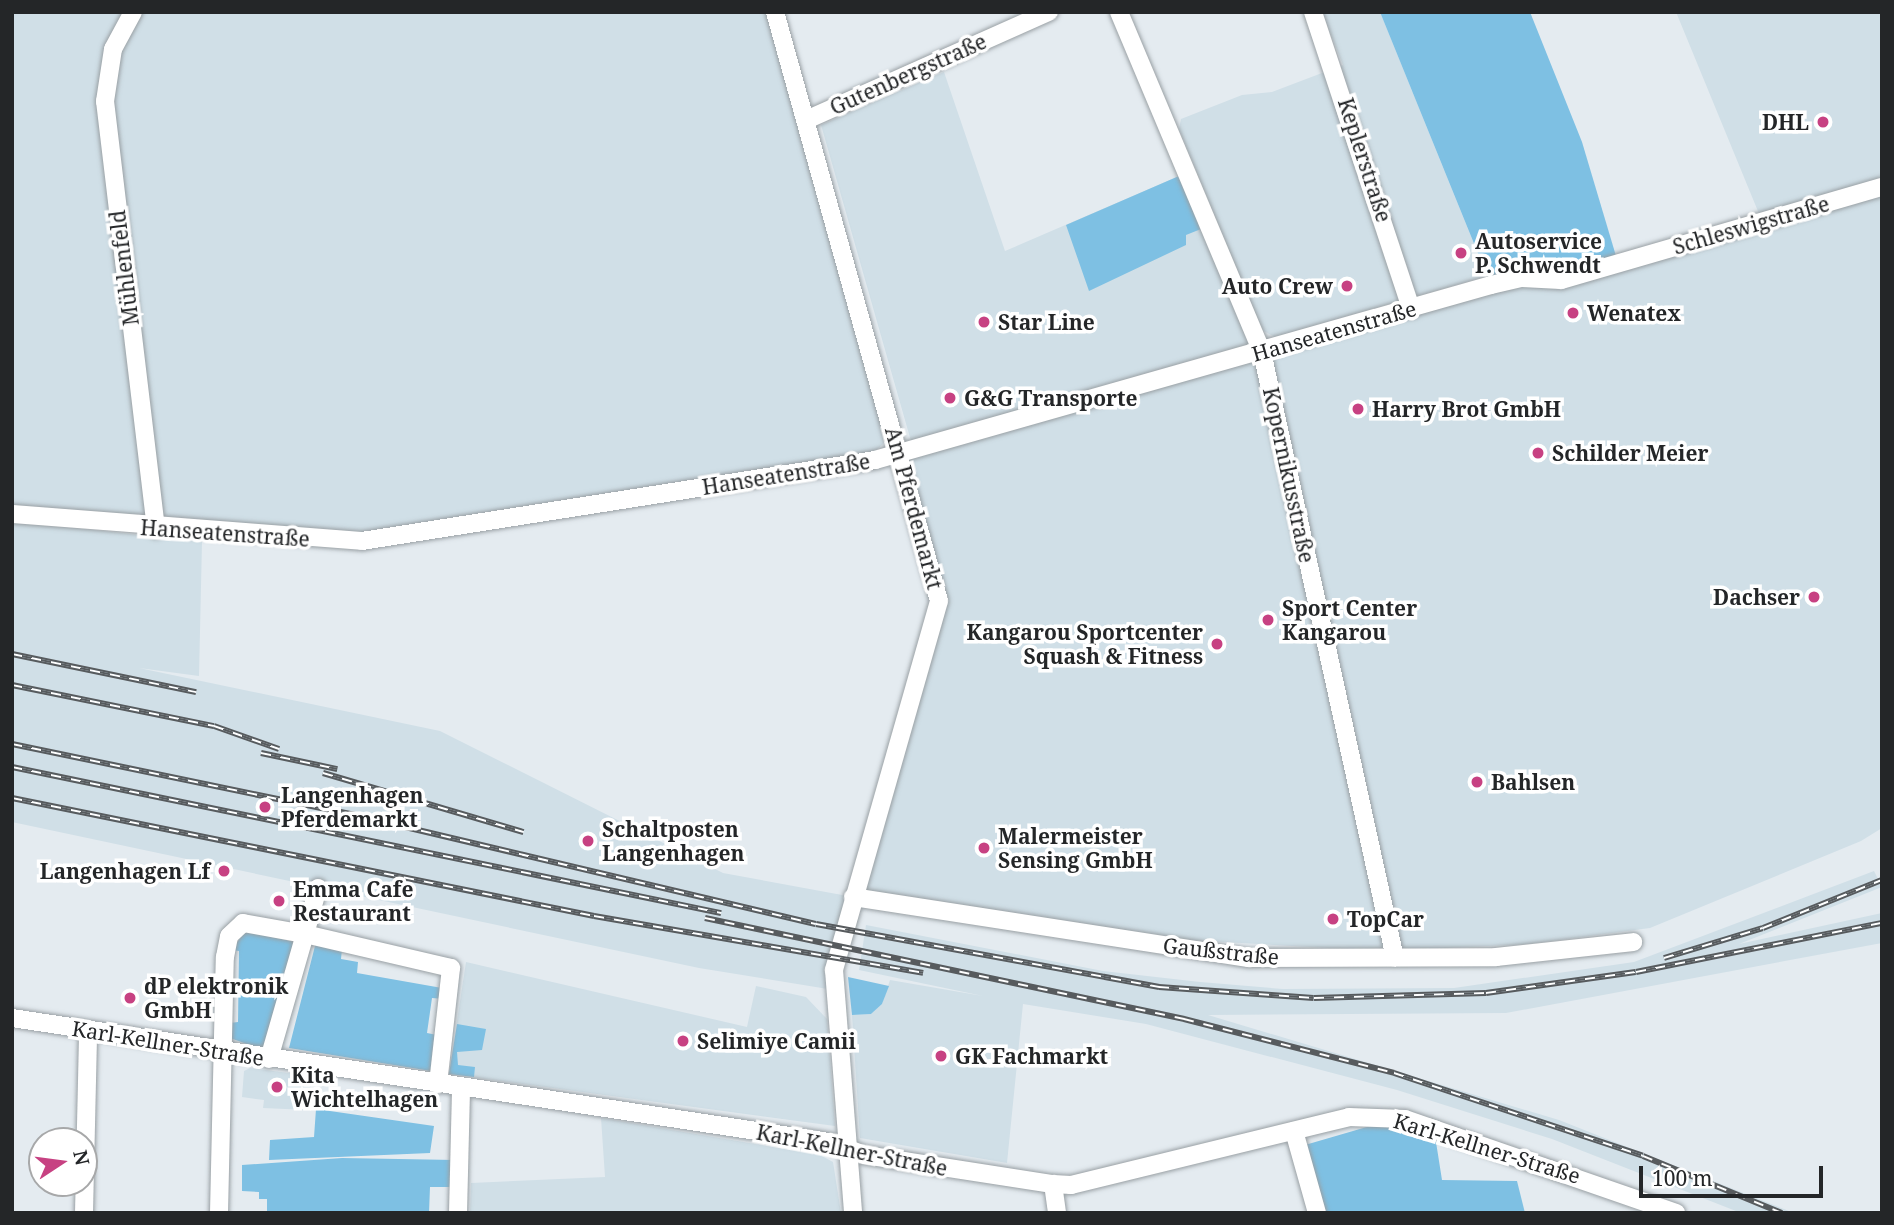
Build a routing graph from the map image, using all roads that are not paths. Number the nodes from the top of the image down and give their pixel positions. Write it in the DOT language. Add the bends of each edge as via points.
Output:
graph roads {
  1 [pos="133,12"];
  2 [pos="775,12"];
  3 [pos="1049,12"];
  4 [pos="1119,12"];
  5 [pos="1313,12"];
  6 [pos="806,120"];
  7 [pos="1882,187"];
  8 [pos="1621,262"];
  9 [pos="1411,309"];
  10 [pos="1262,352"];
  11 [pos="900,454"];
  12 [pos="12,514"];
  13 [pos="156,529"];
  14 [pos="318,888"];
  15 [pos="853,897"];
  16 [pos="305,934"];
  17 [pos="1633,943"];
  18 [pos="1395,958"];
  19 [pos="12,1018"];
  20 [pos="88,1031"];
  21 [pos="224,1052"];
  22 [pos="269,1059"];
  23 [pos="438,1084"];
  24 [pos="461,1087"];
  25 [pos="1294,1131"];
  26 [pos="847,1149"];
  27 [pos="1053,1184"];
  28 [pos="84,1213"];
  29 [pos="219,1213"];
  30 [pos="458,1213"];
  31 [pos="853,1213"];
  32 [pos="1057,1213"];
  33 [pos="1318,1213"];
  34 [pos="1676,1213"];
  1 -- 13 [label="street, Mühlenfeld" via="113,49 105,101"];
  2 -- 6 [label="street, Am Pferdemarkt"];
  3 -- 6 [label="street, Gutenbergstraße"];
  4 -- 10 [label="street, Kopernikusstraße"];
  5 -- 9 [label="street, Keplerstraße"];
  6 -- 11 [label="street, Am Pferdemarkt"];
  7 -- 8 [label="street, Schleswigstraße"];
  8 -- 9 [label="street, Hanseatenstraße" via="1562,280 1510,280"];
  9 -- 10 [label="street, Hanseatenstraße"];
  10 -- 11 [label="street, Hanseatenstraße"];
  10 -- 18 [label="street, Kopernikusstraße"];
  11 -- 13 [label="street, Hanseatenstraße" via="406,537 314,540"];
  11 -- 15 [label="street, Am Pferdemarkt" via="936,580 937,626"];
  12 -- 13 [label="street, Hanseatenstraße"];
  14 -- 16 [label="street"];
  15 -- 18 [label="street, Gaußstraße" via="1249,958"];
  15 -- 26 [label="street, Am Pferdemarkt" via="835,970"];
  16 -- 21 [label="street" via="235,925 225,957"];
  16 -- 22 [label="street"];
  16 -- 23 [label="street" via="452,968"];
  17 -- 18 [label="street, Gaußstraße" via="1496,957"];
  19 -- 20 [label="street, Karl-Kellner-Straße"];
  20 -- 21 [label="street, Karl-Kellner-Straße"];
  20 -- 28 [label="street"];
  21 -- 22 [label="street, Karl-Kellner-Straße"];
  21 -- 29 [label="street"];
  22 -- 23 [label="street, Karl-Kellner-Straße"];
  23 -- 24 [label="street, Karl-Kellner-Straße"];
  24 -- 26 [label="street, Karl-Kellner-Straße"];
  24 -- 30 [label="street"];
  25 -- 27 [label="street, Karl-Kellner-Straße"];
  25 -- 33 [label="street"];
  25 -- 34 [label="street, Karl-Kellner-Straße" via="1349,1118 1405,1119"];
  26 -- 27 [label="street, Karl-Kellner-Straße"];
  26 -- 31 [label="street, Am Pferdemarkt"];
  27 -- 32 [label="street"];
}
